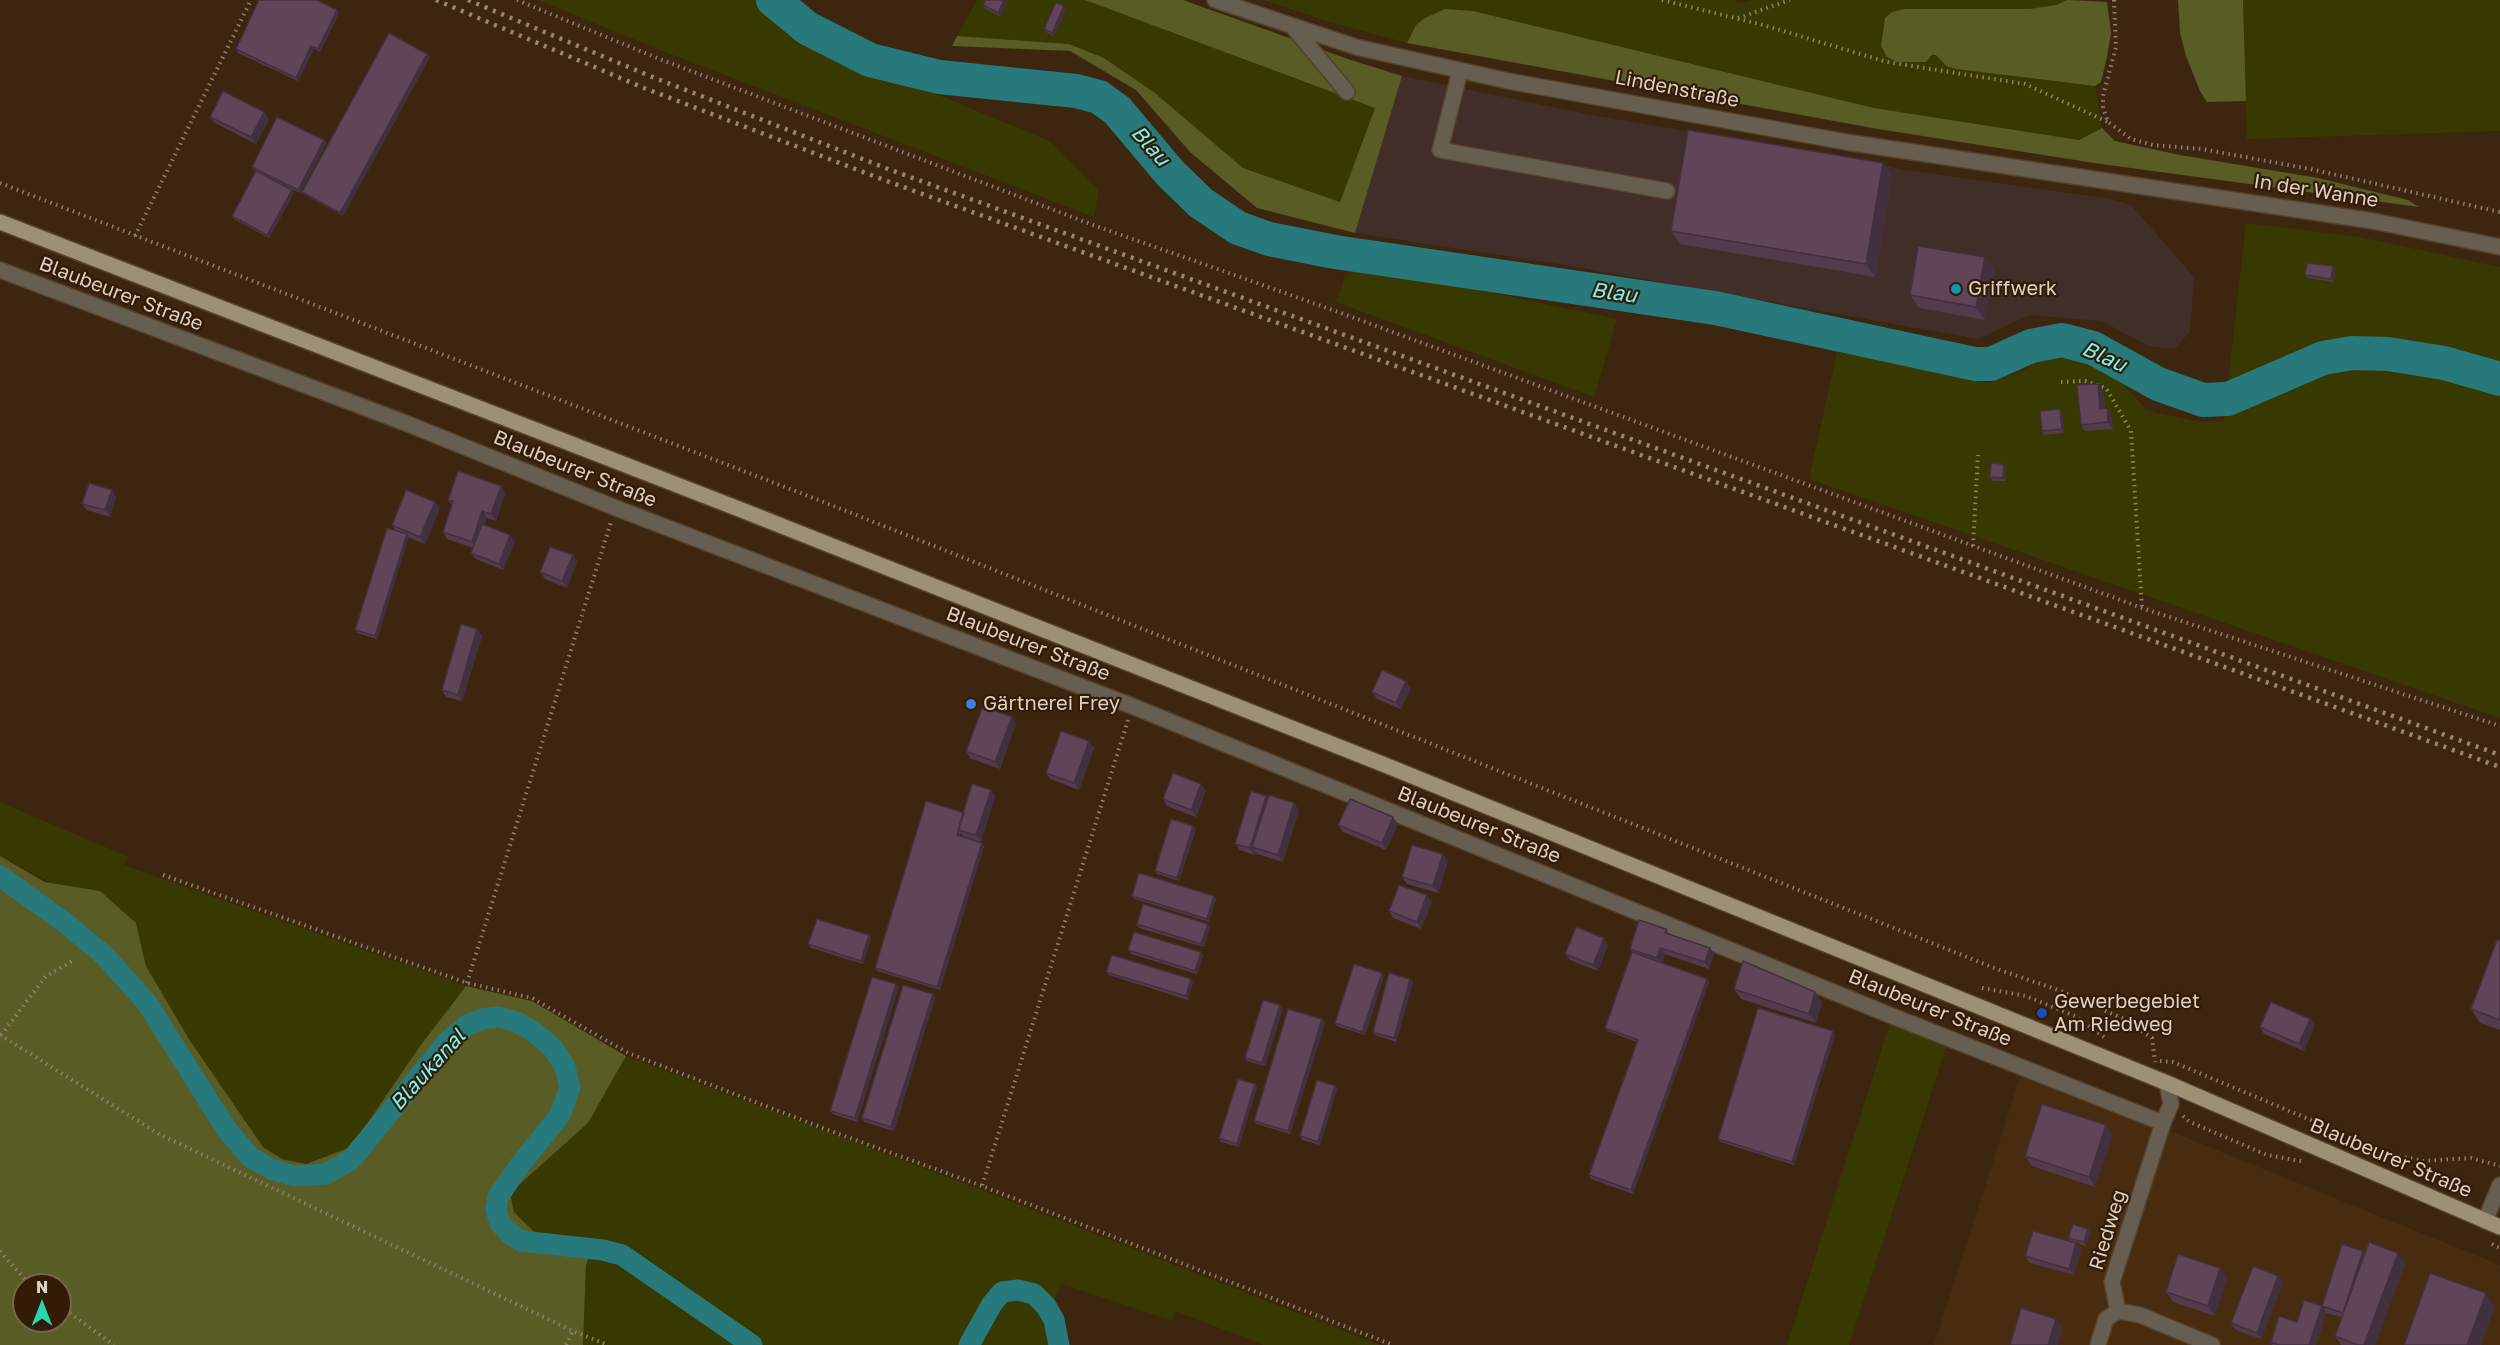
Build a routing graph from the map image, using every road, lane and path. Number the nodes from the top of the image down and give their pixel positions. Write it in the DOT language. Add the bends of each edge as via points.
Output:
graph roads {
  1 [pos="251,0"];
  2 [pos="517,0"];
  3 [pos="1215,0"];
  4 [pos="1662,0"];
  5 [pos="1790,0"];
  6 [pos="2114,0"];
  7 [pos="1226,2"];
  8 [pos="1737,18"];
  9 [pos="1293,27"];
  10 [pos="1460,71"];
  11 [pos="1347,92"];
  12 [pos="2108,122"];
  13 [pos="0,183"];
  14 [pos="2123,184"];
  15 [pos="1667,191"];
  16 [pos="2500,212"];
  17 [pos="0,222"];
  18 [pos="135,236"];
  19 [pos="2500,247"];
  20 [pos="0,270"];
  21 [pos="2061,382"];
  22 [pos="1978,455"];
  23 [pos="616,508"];
  24 [pos="1973,546"];
  25 [pos="2142,608"];
  26 [pos="1132,706"];
  27 [pos="2500,726"];
  28 [pos="163,875"];
  29 [pos="75,960"];
  30 [pos="466,983"];
  31 [pos="0,1035"];
  32 [pos="2155,1060"];
  33 [pos="2161,1081"];
  34 [pos="2163,1123"];
  35 [pos="2500,1166"];
  36 [pos="982,1185"];
  37 [pos="2500,1185"];
  38 [pos="2485,1221"];
  39 [pos="2500,1227"];
  40 [pos="0,1251"];
  41 [pos="19,1273"];
  42 [pos="2118,1311"];
  43 [pos="72,1315"];
  44 [pos="573,1331"];
  45 [pos="602,1344"];
  46 [pos="114,1345"];
  47 [pos="566,1345"];
  48 [pos="608,1345"];
  49 [pos="1394,1345"];
  50 [pos="2098,1345"];
  51 [pos="2212,1345"];
  1 -- 18 [label="path"];
  2 -- 24 [label="path" via="657,58 1093,225"];
  3 -- 7 [label="street, Lindenstraße"];
  4 -- 8 [label="path"];
  5 -- 8 [label="path"];
  6 -- 12 [label="path" via="2116,46 2103,96"];
  7 -- 9 [label="street, Lindenstraße"];
  8 -- 12 [label="path" via="1887,62 2025,84"];
  9 -- 10 [label="street, Lindenstraße" via="1356,48"];
  9 -- 11 [label="street"];
  10 -- 14 [label="street, Lindenstraße" via="1846,142"];
  10 -- 15 [label="street" via="1440,150"];
  12 -- 16 [label="path" via="2131,139 2153,145 2202,149 2310,169"];
  13 -- 18 [label="path"];
  14 -- 19 [label="street, In der Wanne" via="2373,221"];
  17 -- 33 [label="main road, Blaubeurer Straße" via="1374,760"];
  18 -- 32 [label="path" via="821,501 2061,991 2124,1019 2152,1038"];
  20 -- 23 [label="street, Blaubeurer Straße" via="403,422"];
  21 -- 25 [label="path" via="2085,381 2106,388 2131,431"];
  22 -- 24 [label="path"];
  23 -- 26 [label="street, Blaubeurer Straße"];
  23 -- 30 [label="path"];
  24 -- 25 [label="path"];
  25 -- 27 [label="path"];
  26 -- 34 [label="street, Blaubeurer Straße"];
  26 -- 36 [label="path"];
  28 -- 30 [label="path"];
  29 -- 31 [label="path" via="46,975"];
  30 -- 36 [label="path" via="532,998 628,1053"];
  31 -- 44 [label="path" via="159,1134"];
  32 -- 33 [label="path"];
  32 -- 35 [label="path" via="2173,1062 2394,1155 2423,1161 2471,1158"];
  33 -- 34 [label="street" via="2171,1104"];
  33 -- 38 [label="main road, Blaubeurer Straße"];
  34 -- 42 [label="street, Riedweg" via="2112,1282"];
  36 -- 49 [label="path"];
  37 -- 38 [label="street"];
  38 -- 39 [label="main road, Blaubeurer Straße"];
  40 -- 41 [label="path"];
  42 -- 50 [label="street" via="2106,1319"];
  42 -- 51 [label="street" via="2140,1315"];
  43 -- 46 [label="path"];
  44 -- 45 [label="path"];
  44 -- 47 [label="path"];
  45 -- 48 [label="path"];
}
